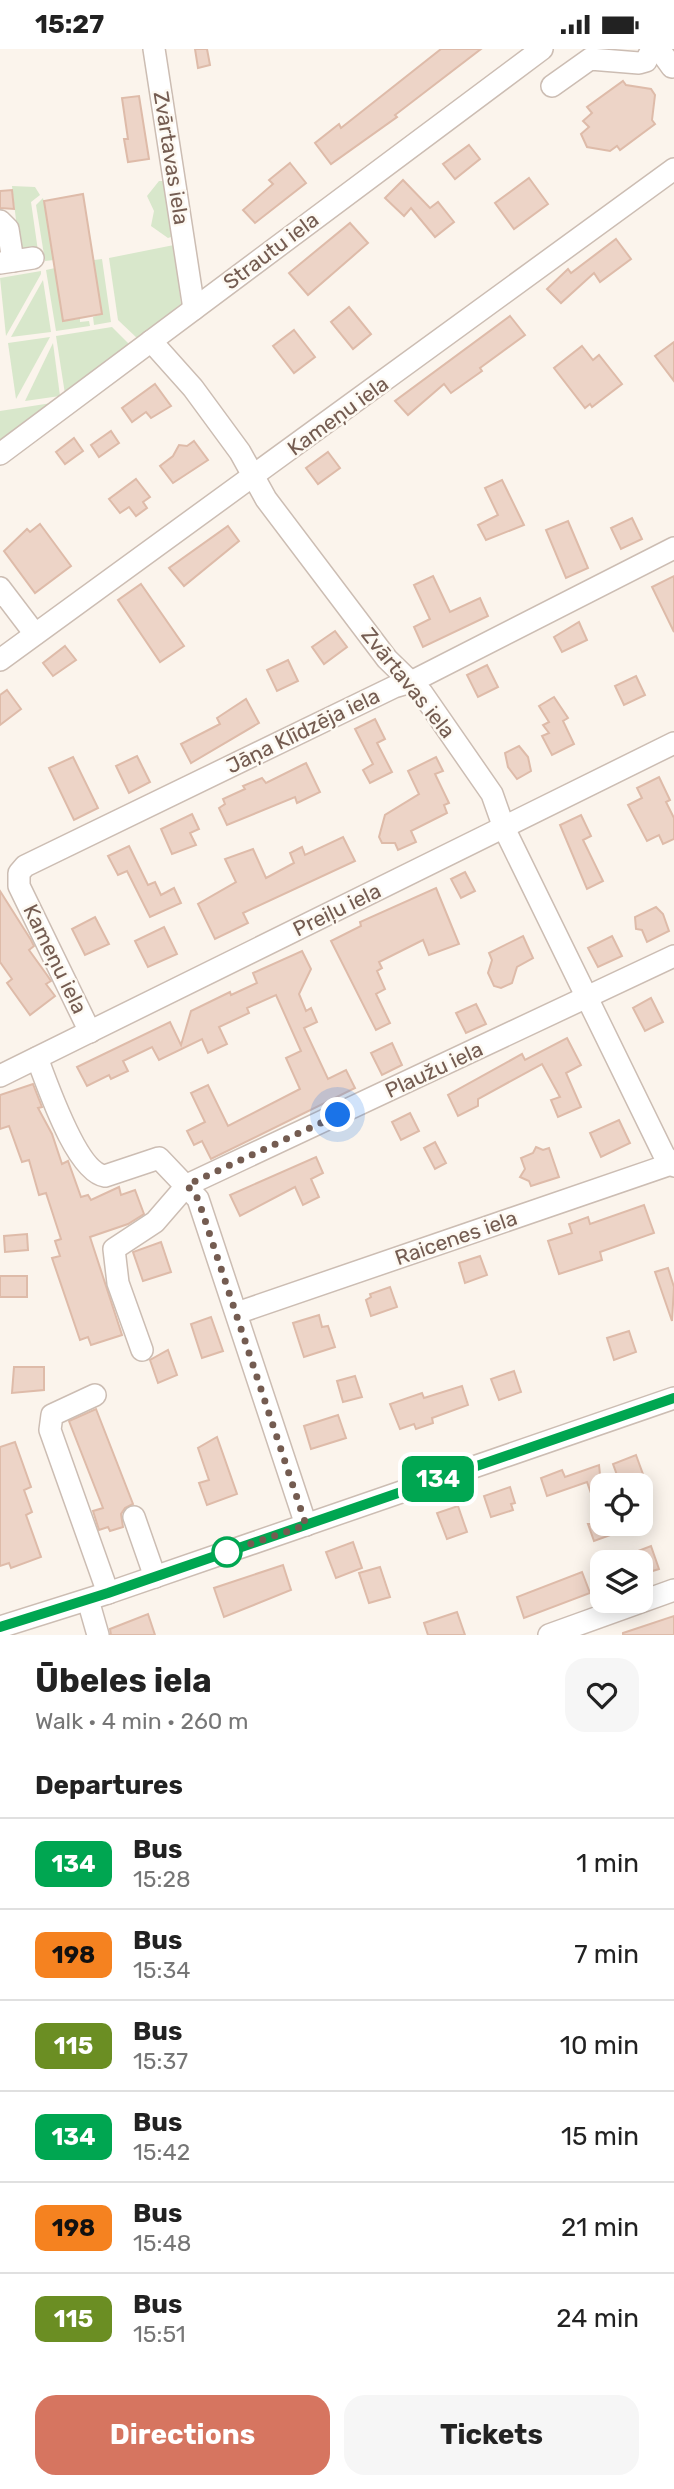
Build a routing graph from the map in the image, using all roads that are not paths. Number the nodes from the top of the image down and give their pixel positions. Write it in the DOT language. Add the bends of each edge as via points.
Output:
graph roads {
  1 [pos="154,49"];
  2 [pos="542,49"];
  3 [pos="652,49"];
  4 [pos="659,49"];
  5 [pos="672,67"];
  6 [pos="552,86"];
  7 [pos="674,169"];
  8 [pos="0,221"];
  9 [pos="15,261"];
  10 [pos="194,309"];
  11 [pos="151,341"];
  12 [pos="0,454"];
  13 [pos="256,477"];
  14 [pos="674,548"];
  15 [pos="0,588"];
  16 [pos="35,634"];
  17 [pos="0,660"];
  18 [pos="411,682"];
  19 [pos="674,743"];
  20 [pos="504,828"];
  21 [pos="19,886"];
  22 [pos="674,956"];
  23 [pos="588,999"];
  24 [pos="90,1032"];
  25 [pos="37,1058"];
  26 [pos="0,1076"];
  27 [pos="673,1164"];
  28 [pos="187,1185"];
  29 [pos="237,1313"];
  30 [pos="142,1350"];
  31 [pos="95,1395"];
  32 [pos="672,1406"];
  33 [pos="134,1517"];
  34 [pos="306,1525"];
  35 [pos="155,1577"];
  36 [pos="674,1590"];
  37 [pos="98,1597"];
  38 [pos="0,1627"];
  39 [pos="98,1635"];
  40 [pos="549,1635"];
  1 -- 10 [label="street, Zvārtavas iela"];
  2 -- 10 [label="street, Strautu iela"];
  3 -- 6 [label="street" via="646,61 639,63 590,59"];
  4 -- 5 [label="street"];
  7 -- 13 [label="street, Kameņu iela"];
  8 -- 9 [label="street" via="8,229"];
  10 -- 11 [label="street, Strautu iela"];
  11 -- 12 [label="street, Strautu iela"];
  11 -- 13 [label="street, Zvārtavas iela" via="193,388"];
  13 -- 16 [label="street, Kameņu iela"];
  13 -- 18 [label="street, Zvārtavas iela" via="267,499 371,638"];
  14 -- 18 [label="street, Jāņa Klīdzēja iela"];
  15 -- 16 [label="street"];
  16 -- 17 [label="street, Kameņu iela"];
  18 -- 20 [label="street, Zvārtavas iela" via="492,794"];
  18 -- 21 [label="street, Jāņa Klīdzēja iela" via="25,866 19,873"];
  19 -- 20 [label="street, Preiļu iela"];
  20 -- 23 [label="street, Zvārtavas iela"];
  20 -- 24 [label="street, Preiļu iela"];
  21 -- 24 [label="street, Kameņu iela"];
  22 -- 23 [label="street, Plaužu iela"];
  23 -- 27 [label="street, Zvārtavas iela"];
  23 -- 28 [label="street, Plaužu iela"];
  24 -- 25 [label="street, Preiļu iela"];
  25 -- 26 [label="street, Preiļu iela"];
  25 -- 28 [label="street" via="57,1109 93,1171 105,1176 159,1158"];
  27 -- 29 [label="street, Raicenes iela"];
  28 -- 29 [label="street" via="198,1199"];
  28 -- 30 [label="street, Plaužu iela" via="155,1222 114,1249 118,1283"];
  29 -- 34 [label="street"];
  31 -- 37 [label="street" via="52,1415 50,1430"];
  32 -- 34 [label="street"];
  33 -- 35 [label="street"];
  34 -- 35 [label="street"];
  35 -- 37 [label="street"];
  36 -- 40 [label="street"];
  37 -- 38 [label="street"];
  37 -- 39 [label="street"];
}
